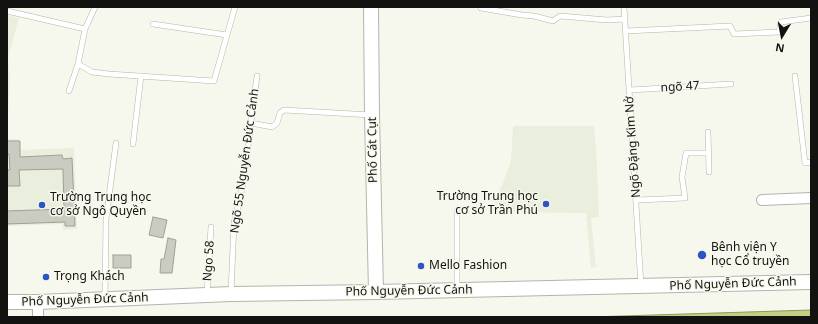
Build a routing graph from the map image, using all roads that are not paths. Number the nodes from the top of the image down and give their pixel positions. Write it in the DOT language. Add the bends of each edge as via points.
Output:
graph roads {
  1 [pos="95,7"];
  2 [pos="235,7"];
  3 [pos="371,7"];
  4 [pos="624,7"];
  5 [pos="482,8"];
  6 [pos="7,11"];
  7 [pos="811,18"];
  8 [pos="625,19"];
  9 [pos="153,24"];
  10 [pos="85,29"];
  11 [pos="626,31"];
  12 [pos="228,35"];
  13 [pos="78,64"];
  14 [pos="141,76"];
  15 [pos="257,76"];
  16 [pos="795,76"];
  17 [pos="731,84"];
  18 [pos="630,90"];
  19 [pos="69,91"];
  20 [pos="372,115"];
  21 [pos="251,123"];
  22 [pos="708,132"];
  23 [pos="116,143"];
  24 [pos="133,144"];
  25 [pos="708,153"];
  26 [pos="811,162"];
  27 [pos="709,172"];
  28 [pos="811,198"];
  29 [pos="637,200"];
  30 [pos="762,200"];
  31 [pos="457,210"];
  32 [pos="211,227"];
  33 [pos="811,282"];
  34 [pos="641,286"];
  35 [pos="457,290"];
  36 [pos="376,292"];
  37 [pos="231,294"];
  38 [pos="207,296"];
  39 [pos="105,299"];
  40 [pos="7,302"];
  41 [pos="38,302"];
  42 [pos="38,317"];
  1 -- 10 [label="lane"];
  2 -- 12 [label="lane"];
  3 -- 20 [label="main road, Phố Cát Cụt"];
  4 -- 8 [label="lane, Ngõ Đặng Kim Nở"];
  5 -- 8 [label="lane" via="553,21 560,16"];
  6 -- 10 [label="lane"];
  7 -- 11 [label="lane" via="781,22 779,32 734,34 730,26"];
  8 -- 11 [label="lane, Ngõ Đặng Kim Nở"];
  9 -- 12 [label="lane"];
  10 -- 13 [label="lane"];
  11 -- 18 [label="lane, Ngõ Đặng Kim Nở"];
  12 -- 14 [label="lane" via="214,82"];
  13 -- 14 [label="lane" via="92,72"];
  13 -- 19 [label="lane"];
  14 -- 24 [label="lane"];
  15 -- 21 [label="lane, Ngõ 55 Nguyễn Đức Cảnh"];
  16 -- 26 [label="lane" via="805,163"];
  17 -- 18 [label="lane, ngõ 47"];
  18 -- 29 [label="lane, Ngõ Đặng Kim Nở"];
  20 -- 21 [label="lane" via="284,110 272,127"];
  20 -- 36 [label="main road, Phố Cát Cụt"];
  21 -- 37 [label="lane, Ngõ 55 Nguyễn Đức Cảnh" via="243,185 234,223"];
  22 -- 25 [label="lane"];
  23 -- 39 [label="lane" via="106,219"];
  25 -- 27 [label="lane"];
  25 -- 29 [label="lane" via="686,153 682,176 685,198"];
  28 -- 30 [label="street"];
  29 -- 34 [label="lane, Ngõ Đặng Kim Nở"];
  31 -- 35 [label="lane"];
  32 -- 38 [label="lane, Ngo 58"];
  33 -- 34 [label="main road, Phố Nguyễn Đức Cảnh"];
  34 -- 35 [label="main road, Phố Nguyễn Đức Cảnh"];
  35 -- 36 [label="main road, Phố Nguyễn Đức Cảnh"];
  36 -- 37 [label="main road, Phố Nguyễn Đức Cảnh"];
  37 -- 38 [label="main road, Phố Nguyễn Đức Cảnh"];
  38 -- 39 [label="main road, Phố Nguyễn Đức Cảnh"];
  39 -- 41 [label="main road, Phố Nguyễn Đức Cảnh"];
  40 -- 41 [label="main road, Phố Nguyễn Đức Cảnh"];
  41 -- 42 [label="street"];
}
